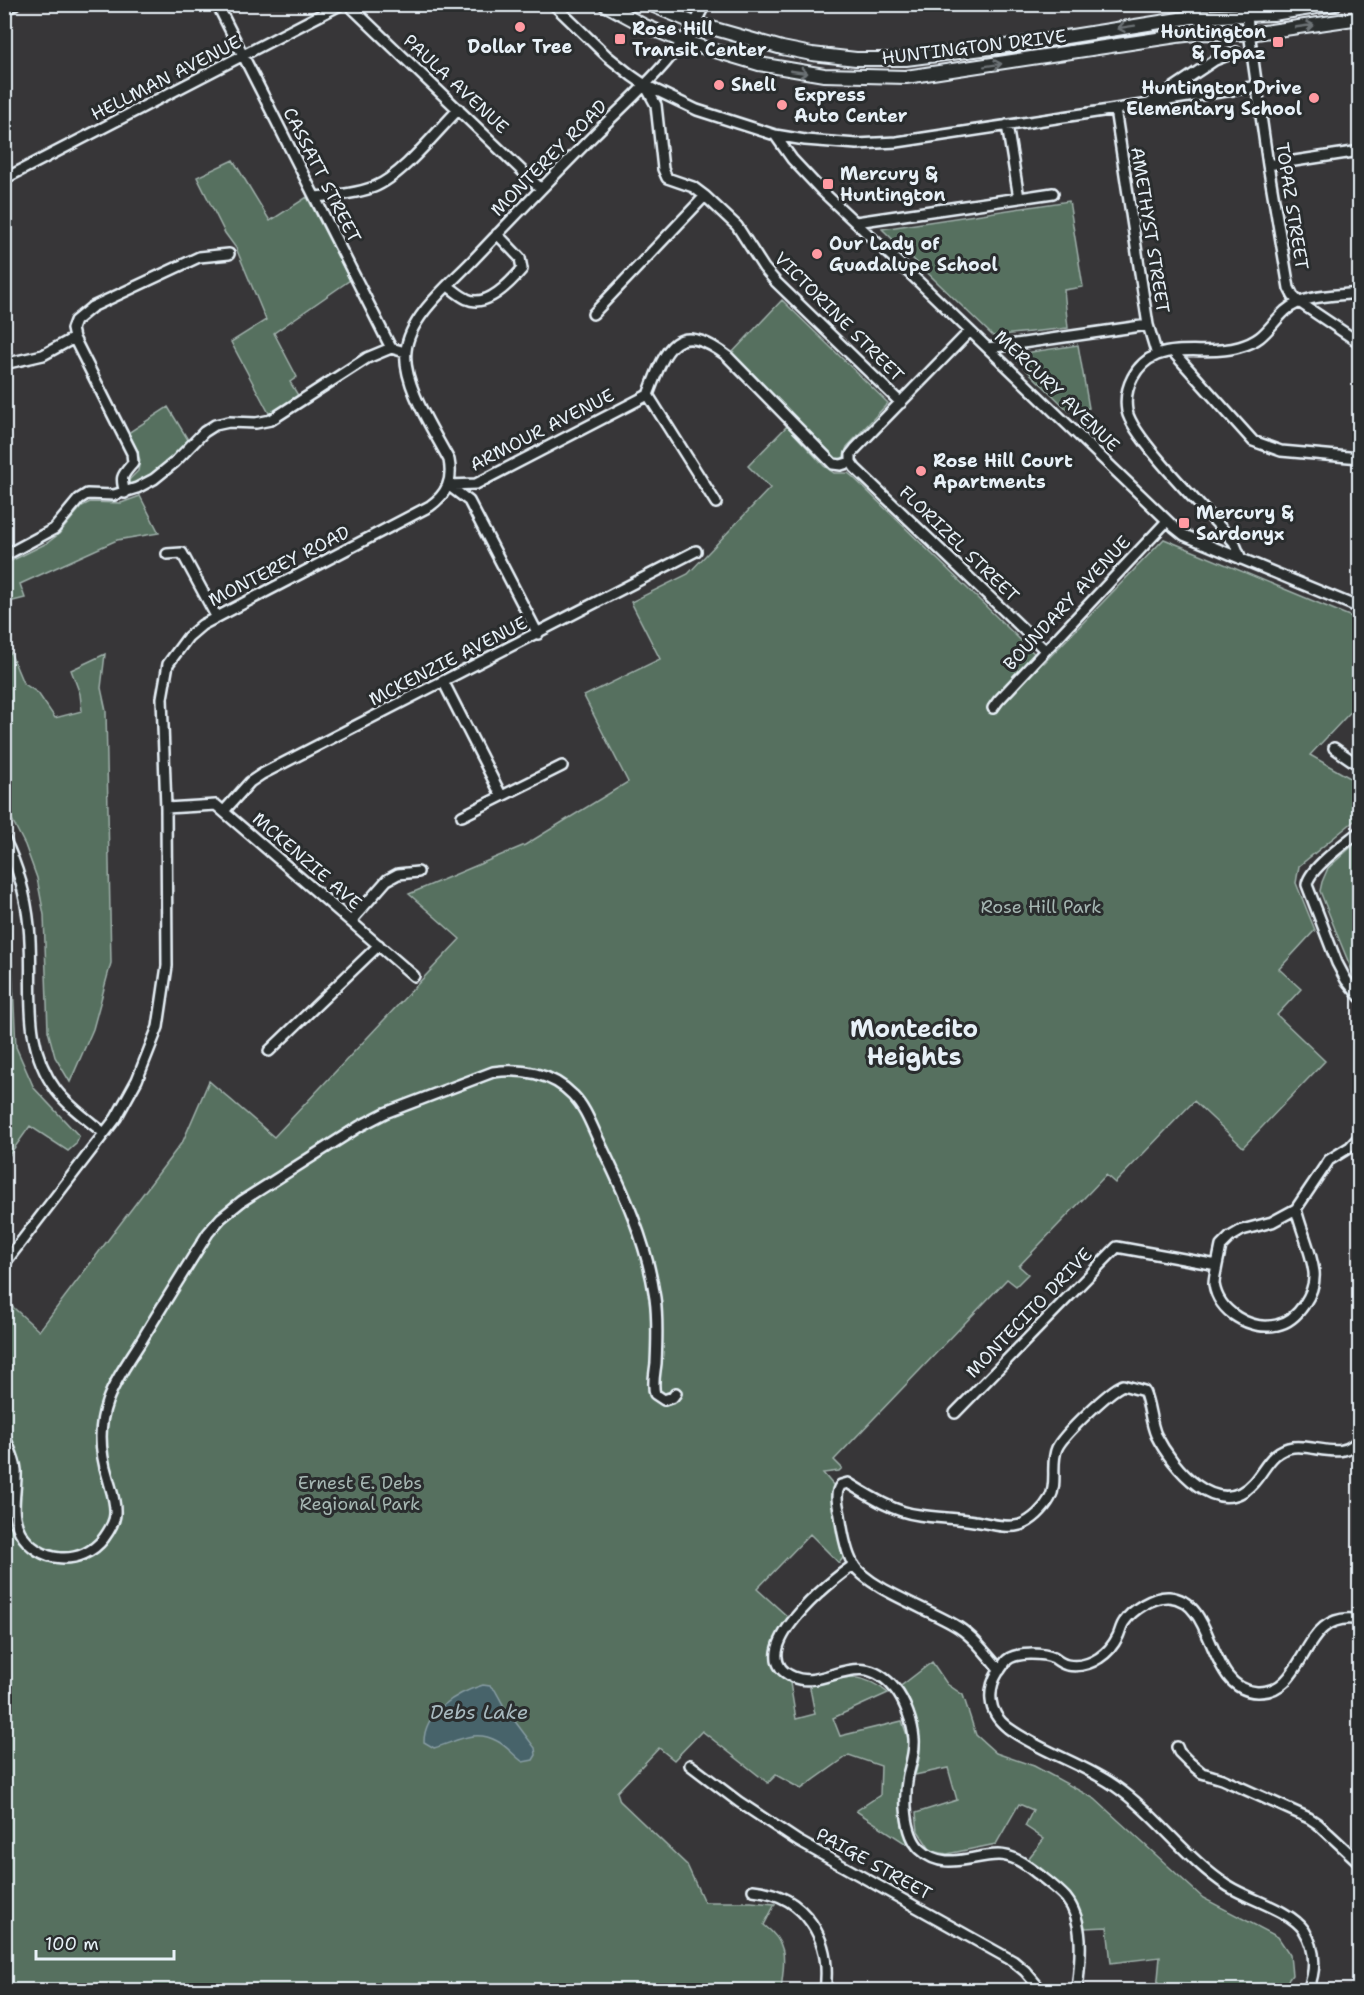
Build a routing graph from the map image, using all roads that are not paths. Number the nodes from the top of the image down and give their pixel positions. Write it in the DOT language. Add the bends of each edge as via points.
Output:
graph roads {
  1 [pos="15,4"];
  2 [pos="217,4"];
  3 [pos="342,4"];
  4 [pos="348,4"];
  5 [pos="553,4"];
  6 [pos="604,4"];
  7 [pos="649,4"];
  8 [pos="705,4"];
  9 [pos="1335,4"];
  10 [pos="4,10"];
  11 [pos="1246,10"];
  12 [pos="1359,18"];
  13 [pos="694,23"];
  14 [pos="1250,34"];
  15 [pos="682,41"];
  16 [pos="1236,52"];
  17 [pos="243,57"];
  18 [pos="645,85"];
  19 [pos="1257,86"];
  20 [pos="1149,104"];
  21 [pos="459,109"];
  22 [pos="1115,109"];
  23 [pos="1007,125"];
  24 [pos="775,135"];
  25 [pos="1359,151"];
  26 [pos="1268,165"];
  27 [pos="4,179"];
  28 [pos="541,189"];
  29 [pos="1053,193"];
  30 [pos="705,196"];
  31 [pos="315,197"];
  32 [pos="1019,198"];
  33 [pos="856,222"];
  34 [pos="497,234"];
  35 [pos="229,254"];
  36 [pos="448,286"];
  37 [pos="1359,293"];
  38 [pos="1299,302"];
  39 [pos="593,314"];
  40 [pos="1148,325"];
  41 [pos="970,331"];
  42 [pos="74,338"];
  43 [pos="1359,343"];
  44 [pos="391,348"];
  45 [pos="988,348"];
  46 [pos="405,352"];
  47 [pos="1174,352"];
  48 [pos="1157,355"];
  49 [pos="4,364"];
  50 [pos="648,395"];
  51 [pos="901,403"];
  52 [pos="1359,458"];
  53 [pos="851,462"];
  54 [pos="448,485"];
  55 [pos="125,493"];
  56 [pos="716,503"];
  57 [pos="1167,521"];
  58 [pos="696,551"];
  59 [pos="167,554"];
  60 [pos="4,556"];
  61 [pos="1241,559"];
  62 [pos="1359,608"];
  63 [pos="216,616"];
  64 [pos="538,634"];
  65 [pos="1045,650"];
  66 [pos="443,681"];
  67 [pos="993,708"];
  68 [pos="1334,748"];
  69 [pos="562,766"];
  70 [pos="1359,766"];
  71 [pos="501,795"];
  72 [pos="166,808"];
  73 [pos="224,811"];
  74 [pos="462,816"];
  75 [pos="1359,831"];
  76 [pos="4,838"];
  77 [pos="418,872"];
  78 [pos="351,921"];
  79 [pos="379,945"];
  80 [pos="414,976"];
  81 [pos="1359,997"];
  82 [pos="268,1051"];
  83 [pos="104,1133"];
  84 [pos="1359,1136"];
  85 [pos="1296,1209"];
  86 [pos="4,1264"];
  87 [pos="1216,1265"];
  88 [pos="676,1393"];
  89 [pos="955,1413"];
  90 [pos="4,1435"];
  91 [pos="1359,1437"];
  92 [pos="4,1444"];
  93 [pos="16,1466"];
  94 [pos="854,1565"];
  95 [pos="1359,1620"];
  96 [pos="1000,1670"];
  97 [pos="1177,1747"];
  98 [pos="690,1765"];
  99 [pos="1359,1863"];
  100 [pos="753,1890"];
  101 [pos="825,1990"];
  102 [pos="1041,1990"];
  103 [pos="1077,1990"];
  104 [pos="1308,1990"];
  1 -- 10 [label="street"];
  2 -- 17 [label="street, CASSATT STREET"];
  3 -- 17 [label="street, HELLMAN AVENUE"];
  4 -- 21 [label="street, PAULA AVENUE"];
  5 -- 18 [label="street" via="607,56"];
  6 -- 15 [label="main road, HUNTINGTON DRIVE"];
  7 -- 13 [label="main road, HUNTINGTON DRIVE"];
  8 -- 13 [label="street, MONTEREY ROAD"];
  9 -- 11 [label="main road, HUNTINGTON DRIVE" via="1273,14"];
  11 -- 13 [label="main road, HUNTINGTON DRIVE, one-way" via="906,59 812,54"];
  11 -- 14 [label="street, TOPAZ STREET"];
  14 -- 12 [label="main road, HUNTINGTON DRIVE, one-way"];
  13 -- 15 [label="street, MONTEREY ROAD"];
  15 -- 14 [label="main road, HUNTINGTON DRIVE, one-way" via="785,70 879,78 940,73 1177,36"];
  14 -- 19 [label="street, TOPAZ STREET"];
  15 -- 18 [label="street, MONTEREY ROAD"];
  16 -- 20 [label="street" via="1215,60"];
  17 -- 27 [label="street, HELLMAN AVENUE"];
  17 -- 31 [label="street, CASSATT STREET"];
  18 -- 24 [label="street" via="697,110"];
  18 -- 28 [label="street, MONTEREY ROAD"];
  18 -- 30 [label="street, VICTORINE STREET" via="656,105 667,178"];
  19 -- 20 [label="street"];
  19 -- 26 [label="street, TOPAZ STREET"];
  20 -- 22 [label="street"];
  21 -- 28 [label="street, PAULA AVENUE"];
  21 -- 31 [label="street" via="392,177 352,194"];
  22 -- 23 [label="street"];
  22 -- 40 [label="street, AMETHYST STREET"];
  23 -- 24 [label="street" via="897,142 805,140"];
  23 -- 32 [label="street"];
  24 -- 33 [label="street, MERCURY AVENUE" via="792,159"];
  25 -- 26 [label="street"];
  26 -- 38 [label="street, TOPAZ STREET" via="1289,288"];
  28 -- 34 [label="street, MONTEREY ROAD"];
  29 -- 32 [label="street"];
  30 -- 39 [label="street"];
  30 -- 51 [label="street, VICTORINE STREET" via="737,226 776,282"];
  31 -- 44 [label="street, CASSATT STREET"];
  32 -- 33 [label="street"];
  33 -- 41 [label="street, MERCURY AVENUE"];
  34 -- 36 [label="street, MONTEREY ROAD"];
  34 -- 36 [label="street" via="519,258 522,269 515,277 485,300 469,300"];
  35 -- 42 [label="street" via="199,257 92,307 75,321"];
  36 -- 46 [label="street, MONTEREY ROAD" via="419,317 408,336"];
  37 -- 38 [label="street"];
  38 -- 43 [label="street"];
  38 -- 47 [label="street" via="1247,345 1227,351"];
  40 -- 45 [label="street"];
  40 -- 48 [label="street, AMETHYST STREET"];
  41 -- 45 [label="street, MERCURY AVENUE"];
  41 -- 51 [label="street"];
  42 -- 49 [label="street" via="43,355"];
  42 -- 55 [label="street" via="132,453 133,463 123,474"];
  44 -- 46 [label="street"];
  44 -- 55 [label="street" via="367,358 271,420 215,425 154,479"];
  45 -- 57 [label="street, MERCURY AVENUE"];
  46 -- 54 [label="street, MONTEREY ROAD" via="411,386 449,460"];
  47 -- 48 [label="street"];
  47 -- 52 [label="street" via="1253,441 1281,451"];
  48 -- 61 [label="street" via="1138,368 1127,387 1127,411 1140,435 1234,542"];
  50 -- 53 [label="street" via="669,346 684,339 701,339 727,356 832,464"];
  50 -- 54 [label="street, ARMOUR AVENUE" via="476,483"];
  50 -- 56 [label="street"];
  51 -- 53 [label="street" via="855,449"];
  53 -- 65 [label="street, FLORIZEL STREET"];
  54 -- 63 [label="street, MONTEREY ROAD" via="441,498 430,506"];
  54 -- 64 [label="street" via="469,501"];
  55 -- 60 [label="street" via="87,494 54,530"];
  57 -- 61 [label="street, MERCURY AVENUE" via="1184,535"];
  57 -- 65 [label="street, BOUNDARY AVENUE"];
  58 -- 64 [label="street, MCKENZIE AVENUE"];
  59 -- 63 [label="street" via="182,553"];
  61 -- 62 [label="street, MERCURY AVENUE"];
  63 -- 72 [label="street, MONTEREY ROAD" via="188,637 168,664 162,698"];
  64 -- 66 [label="street, MCKENZIE AVENUE"];
  65 -- 67 [label="street, BOUNDARY AVENUE"];
  66 -- 71 [label="street"];
  66 -- 73 [label="street, MCKENZIE AVENUE" via="262,774"];
  68 -- 70 [label="street"];
  69 -- 71 [label="street"];
  71 -- 74 [label="street"];
  72 -- 73 [label="street, MCKENZIE AVE" via="216,804"];
  72 -- 83 [label="street, MONTEREY ROAD" via="167,966 158,1027 137,1080"];
  73 -- 78 [label="street, MCKENZIE AVE"];
  75 -- 81 [label="street" via="1307,880 1337,963"];
  76 -- 83 [label="street" via="26,899 31,1023 38,1056 57,1091"];
  77 -- 78 [label="street" via="398,874 387,880"];
  78 -- 79 [label="street, MCKENZIE AVE"];
  79 -- 80 [label="street, MCKENZIE AVE"];
  79 -- 82 [label="street"];
  83 -- 86 [label="street, MONTEREY ROAD"];
  84 -- 85 [label="street" via="1329,1160"];
  85 -- 87 [label="street" via="1230,1238 1221,1246"];
  85 -- 87 [label="street" via="1314,1273 1308,1298 1298,1313 1279,1325 1243,1322 1217,1294"];
  87 -- 89 [label="street, MONTECITO DRIVE" via="1117,1247"];
  88 -- 93 [label="street" via="664,1400 653,1389 656,1317 649,1265 625,1195 581,1105 565,1088 547,1078 509,1070 492,1072 360,1126 242,1201 208,1233 107,1401 101,1442 115,1498 115,1515 100,1544 69,1559 54,1558 28,1543 14,1517"];
  90 -- 93 [label="street"];
  91 -- 94 [label="street" via="1349,1449 1341,1451 1303,1447 1284,1450 1242,1492 1219,1496 1204,1491 1169,1453 1157,1436 1144,1391 1123,1385 1101,1400 1057,1447 1052,1495 1042,1509 1019,1525 918,1515 879,1501 848,1483 841,1485 837,1493 839,1511"];
  92 -- 93 [label="street"];
  94 -- 96 [label="street" via="877,1585 962,1629"];
  94 -- 103 [label="street" via="805,1608 779,1640 778,1661 794,1677 816,1678 865,1670 876,1673 896,1690 913,1731 914,1751 906,1787 908,1821 915,1843 927,1855 943,1861 1007,1856 1025,1864 1057,1890 1072,1908 1079,1931"];
  95 -- 96 [label="street" via="1339,1618 1323,1627 1284,1682 1266,1691 1245,1689 1228,1677 1197,1615 1187,1604 1170,1597 1140,1607 1124,1622 1109,1650 1090,1663 1065,1665 1052,1657 1018,1655 1007,1660"];
  96 -- 104 [label="street" via="994,1678 991,1699 993,1710 1005,1726 1116,1787 1228,1886 1302,1928 1314,1955"];
  97 -- 99 [label="street" via="1202,1773 1309,1818"];
  98 -- 102 [label="street, PAIGE STREET" via="798,1841 1013,1961"];
  100 -- 101 [label="street" via="778,1895 807,1917 825,1955"];
}
